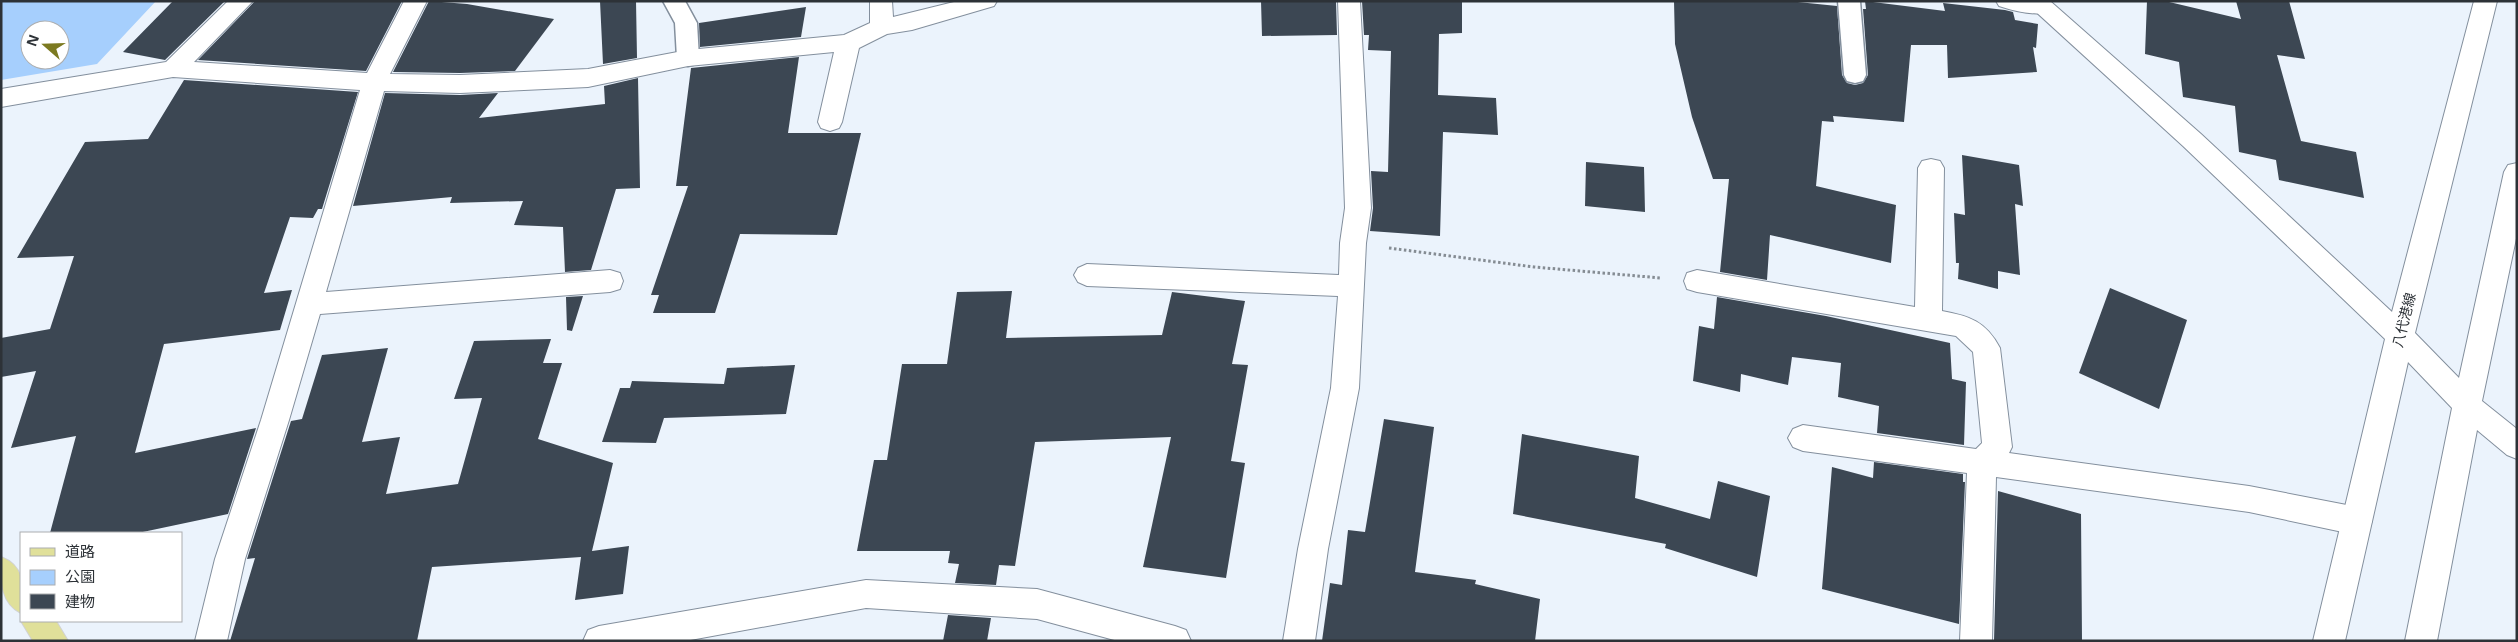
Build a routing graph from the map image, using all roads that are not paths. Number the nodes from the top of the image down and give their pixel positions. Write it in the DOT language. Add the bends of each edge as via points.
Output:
graph roads {
  1 [pos="242,1"];
  2 [pos="416,1"];
  3 [pos="674,1"];
  4 [pos="881,1"];
  5 [pos="986,1"];
  6 [pos="1349,1"];
  7 [pos="1849,1"];
  8 [pos="2007,1"];
  9 [pos="2486,1"];
  10 [pos="2038,4"];
  11 [pos="959,6"];
  12 [pos="882,27"];
  13 [pos="848,43"];
  14 [pos="688,58"];
  15 [pos="174,68"];
  16 [pos="1855,75"];
  17 [pos="374,82"];
  18 [pos="1,98"];
  19 [pos="830,122"];
  20 [pos="1931,168"];
  21 [pos="2517,172"];
  22 [pos="1087,275"];
  23 [pos="1697,281"];
  24 [pos="610,282"];
  25 [pos="1352,286"];
  26 [pos="309,304"];
  27 [pos="1928,320"];
  28 [pos="2400,336"];
  29 [pos="2468,405"];
  30 [pos="1802,438"];
  31 [pos="2517,446"];
  32 [pos="1982,463"];
  33 [pos="2357,521"];
  34 [pos="1,571"];
  35 [pos="20,597"];
  36 [pos="39,622"];
  37 [pos="52,641"];
  38 [pos="211,641"];
  39 [pos="600,641"];
  40 [pos="1175,641"];
  41 [pos="1299,641"];
  42 [pos="1976,641"];
  43 [pos="2329,641"];
  44 [pos="2421,641"];
  1 -- 15 [label="street"];
  2 -- 17 [label="street"];
  3 -- 14 [label="lane" via="686,23"];
  4 -- 12 [label="street"];
  5 -- 11 [label="street"];
  6 -- 25 [label="street" via="1358,208"];
  7 -- 16 [label="lane"];
  8 -- 10 [label="street"];
  9 -- 28 [label="street, 八代港線"];
  10 -- 28 [label="street" via="2192,140"];
  11 -- 12 [label="street" via="912,22"];
  12 -- 13 [label="street"];
  13 -- 14 [label="street"];
  13 -- 19 [label="street"];
  14 -- 17 [label="street" via="588,78 460,84"];
  15 -- 17 [label="street"];
  15 -- 18 [label="street"];
  17 -- 26 [label="street"];
  20 -- 27 [label="street"];
  21 -- 29 [label="street"];
  22 -- 25 [label="street"];
  23 -- 27 [label="street"];
  24 -- 26 [label="street"];
  25 -- 41 [label="street" via="1345,388 1313,550"];
  26 -- 38 [label="street" via="230,559"];
  27 -- 32 [label="street" via="1964,326 1986,348 1998,447"];
  28 -- 29 [label="street"];
  28 -- 33 [label="street, 八代港線"];
  29 -- 31 [label="street"];
  29 -- 44 [label="street"];
  30 -- 32 [label="street"];
  32 -- 33 [label="street" via="2249,499"];
  32 -- 42 [label="street"];
  33 -- 43 [label="street, 八代港線"];
  34 -- 35 [label="main road"];
  36 -- 37 [label="main road"];
  39 -- 40 [label="street" via="866,594 1037,604"];
}
